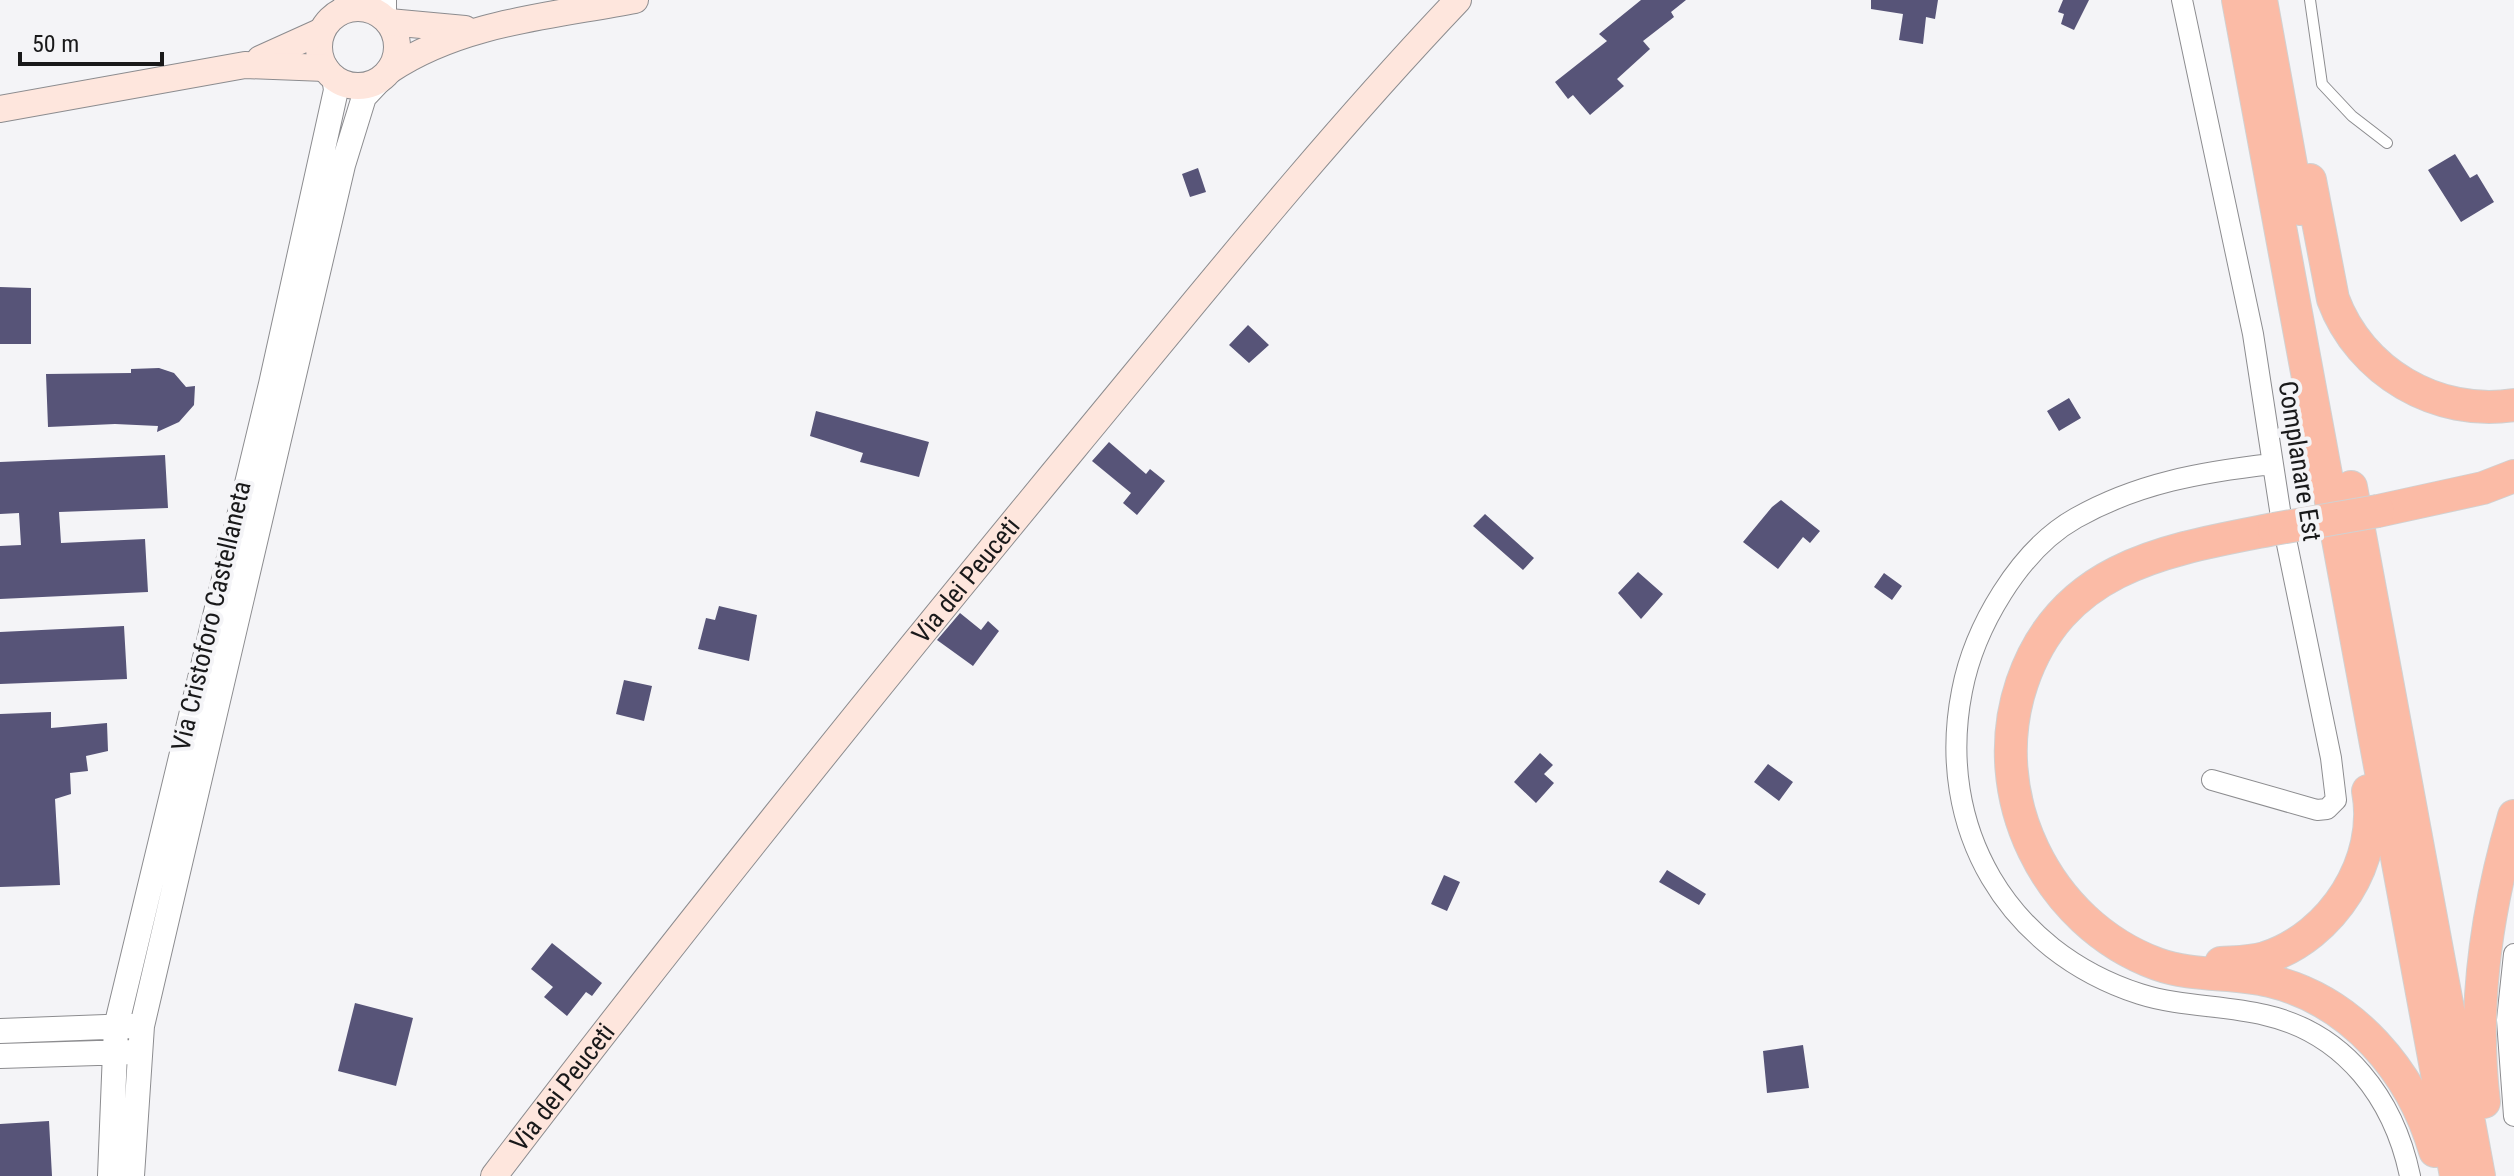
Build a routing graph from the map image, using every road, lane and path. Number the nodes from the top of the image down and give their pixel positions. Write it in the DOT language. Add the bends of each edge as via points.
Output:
graph roads {
  1 [pos="635,0"];
  2 [pos="1458,0"];
  3 [pos="2182,0"];
  4 [pos="2238,0"];
  5 [pos="2261,0"];
  6 [pos="2277,0"];
  7 [pos="2310,0"];
  8 [pos="385,13"];
  9 [pos="338,15"];
  10 [pos="477,30"];
  11 [pos="245,65"];
  12 [pos="330,73"];
  13 [pos="386,74"];
  14 [pos="0,96"];
  15 [pos="44,101"];
  16 [pos="0,109"];
  17 [pos="2387,143"];
  18 [pos="2299,333"];
  19 [pos="2514,405"];
  20 [pos="2272,464"];
  21 [pos="2514,476"];
  22 [pos="2212,780"];
  23 [pos="2514,816"];
  24 [pos="2137,954"];
  25 [pos="2514,954"];
  26 [pos="142,1026"];
  27 [pos="116,1027"];
  28 [pos="0,1031"];
  29 [pos="127,1052"];
  30 [pos="0,1056"];
  31 [pos="2514,1116"];
  32 [pos="110,1176"];
  33 [pos="132,1176"];
  34 [pos="494,1176"];
  35 [pos="2410,1176"];
  36 [pos="2440,1176"];
  37 [pos="2456,1176"];
  38 [pos="2479,1176"];
  39 [pos="2496,1176"];
  1 -- 10 [label="main road"];
  2 -- 34 [label="main road, Via dei Peuceti" via="1371,91 941,610 699,906"];
  3 -- 20 [label="street, Complanare Est" via="2253,334"];
  4 -- 18 [label="highway"];
  5 -- 38 [label="highway"];
  6 -- 19 [label="highway" via="2339,316 2390,374 2421,393 2471,407"];
  7 -- 17 [label="lane" via="2322,84"];
  8 -- 9 [label="main road" via="366,9"];
  8 -- 10 [label="main road"];
  8 -- 13 [label="main road" via="398,46"];
  9 -- 11 [label="main road"];
  9 -- 12 [label="main road" via="320,56"];
  10 -- 13 [label="main road" via="417,52"];
  11 -- 12 [label="main road"];
  11 -- 15 [label="main road"];
  12 -- 13 [label="main road" via="357,86"];
  12 -- 27 [label="street, Via Cristoforo Castellaneta" via="336,90 271,384"];
  13 -- 26 [label="street, Via Cristoforo Castellaneta" via="364,97 343,165"];
  14 -- 15 [label="street"];
  15 -- 16 [label="main road"];
  18 -- 24 [label="highway" via="2307,466 2370,803 2367,849 2334,910 2301,939 2265,958 2211,963"];
  18 -- 37 [label="highway"];
  20 -- 22 [label="street, Complanare Est" via="2336,800 2317,810"];
  20 -- 35 [label="street" via="2153,484 2071,521 2039,548 2013,579 1974,648 1956,743 1961,813 1973,847 2006,901 2067,959 2157,999 2277,1018 2335,1048 2381,1097 2399,1132"];
  21 -- 24 [label="highway, bridge" via="2378,511 2174,548 2112,574 2062,612 2037,648 2017,698 2011,776 2028,839 2052,883 2074,908"];
  23 -- 39 [label="highway" via="2490,917 2480,1007 2483,1093"];
  24 -- 36 [label="highway" via="2172,969 2270,981 2320,1001 2353,1022 2404,1079 2422,1111"];
  25 -- 31 [label="street" via="2507,1020"];
  26 -- 27 [label="street"];
  26 -- 29 [label="street, Via Cristoforo Castellaneta"];
  27 -- 28 [label="street"];
  27 -- 29 [label="street, Via Cristoforo Castellaneta"];
  29 -- 30 [label="street"];
  29 -- 32 [label="street, Via Cristoforo Castellaneta"];
  29 -- 33 [label="street, Via Cristoforo Castellaneta"];
}
